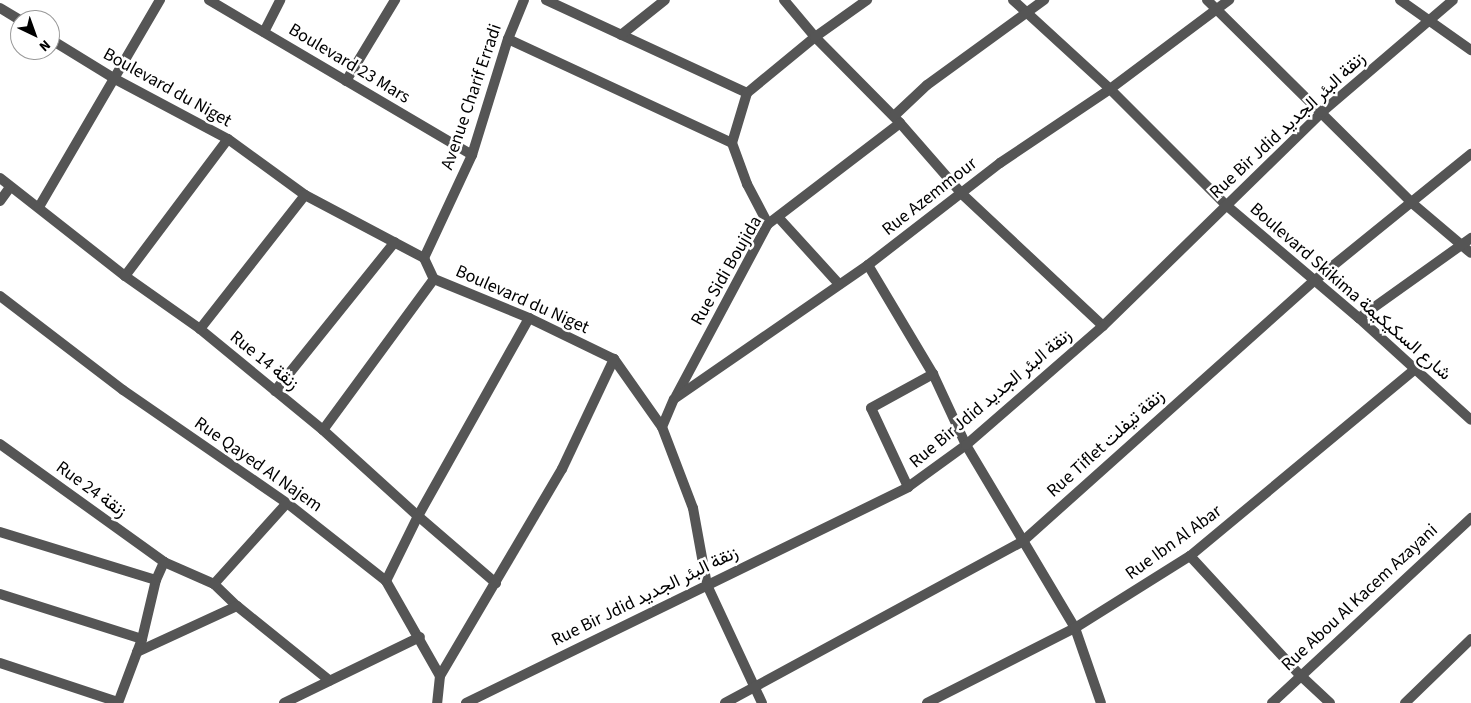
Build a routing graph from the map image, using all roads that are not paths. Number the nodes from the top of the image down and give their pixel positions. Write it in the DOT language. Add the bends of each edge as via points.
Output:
graph roads {
  1 [pos="160,0"];
  2 [pos="209,0"];
  3 [pos="280,0"];
  4 [pos="395,0"];
  5 [pos="524,0"];
  6 [pos="546,0"];
  7 [pos="665,0"];
  8 [pos="784,0"];
  9 [pos="867,0"];
  10 [pos="1013,0"];
  11 [pos="1044,0"];
  12 [pos="1207,0"];
  13 [pos="1229,0"];
  14 [pos="1400,0"];
  15 [pos="1453,0"];
  16 [pos="1216,8"];
  17 [pos="1026,13"];
  18 [pos="1430,21"];
  19 [pos="264,32"];
  20 [pos="621,35"];
  21 [pos="815,37"];
  22 [pos="508,39"];
  23 [pos="60,45"];
  24 [pos="1471,50"];
  25 [pos="115,79"];
  26 [pos="346,81"];
  27 [pos="1110,89"];
  28 [pos="747,93"];
  29 [pos="1322,112"];
  30 [pos="897,119"];
  31 [pos="228,139"];
  32 [pos="732,143"];
  33 [pos="472,155"];
  34 [pos="1469,159"];
  35 [pos="0,178"];
  36 [pos="10,187"];
  37 [pos="962,194"];
  38 [pos="305,195"];
  39 [pos="0,201"];
  40 [pos="1412,203"];
  41 [pos="1226,205"];
  42 [pos="39,207"];
  43 [pos="778,217"];
  44 [pos="768,224"];
  45 [pos="1471,238"];
  46 [pos="395,242"];
  47 [pos="1461,245"];
  48 [pos="1471,253"];
  49 [pos="424,258"];
  50 [pos="868,264"];
  51 [pos="125,276"];
  52 [pos="434,279"];
  53 [pos="1314,281"];
  54 [pos="839,284"];
  55 [pos="0,296"];
  56 [pos="530,318"];
  57 [pos="1359,318"];
  58 [pos="1103,326"];
  59 [pos="200,329"];
  60 [pos="614,359"];
  61 [pos="1414,370"];
  62 [pos="933,374"];
  63 [pos="275,391"];
  64 [pos="674,399"];
  65 [pos="1471,420"];
  66 [pos="662,427"];
  67 [pos="323,430"];
  68 [pos="0,444"];
  69 [pos="966,445"];
  70 [pos="908,487"];
  71 [pos="287,503"];
  72 [pos="418,516"];
  73 [pos="1471,518"];
  74 [pos="0,532"];
  75 [pos="1023,541"];
  76 [pos="1190,556"];
  77 [pos="164,562"];
  78 [pos="156,580"];
  79 [pos="386,580"];
  80 [pos="496,583"];
  81 [pos="214,584"];
  82 [pos="707,585"];
  83 [pos="0,594"];
  84 [pos="237,606"];
  85 [pos="1075,628"];
  86 [pos="420,637"];
  87 [pos="1471,638"];
  88 [pos="142,639"];
  89 [pos="137,652"];
  90 [pos="0,663"];
  91 [pos="1300,675"];
  92 [pos="440,676"];
  93 [pos="330,682"];
  94 [pos="754,688"];
  95 [pos="118,702"];
  96 [pos="284,703"];
  97 [pos="437,703"];
  98 [pos="466,703"];
  99 [pos="725,703"];
  100 [pos="762,703"];
  101 [pos="927,703"];
  102 [pos="1100,703"];
  103 [pos="1272,703"];
  104 [pos="1330,703"];
  105 [pos="1404,703"];
  1 -- 25 [label="street"];
  2 -- 19 [label="street, Boulevard 23 Mars"];
  3 -- 19 [label="street"];
  4 -- 26 [label="street"];
  5 -- 22 [label="street, Avenue Charif Erradi"];
  6 -- 20 [label="street"];
  7 -- 20 [label="street"];
  8 -- 21 [label="street"];
  9 -- 21 [label="street"];
  10 -- 17 [label="street, Boulevard Skikima شارع السكيكيمة"];
  11 -- 17 [label="street, Rue Sidi Boujida"];
  12 -- 16 [label="street"];
  13 -- 16 [label="street, Rue Azemmour"];
  14 -- 18 [label="street"];
  15 -- 18 [label="street, Rue Bir Jdid زنقة البئر الجديد"];
  16 -- 27 [label="street, Rue Azemmour"];
  16 -- 29 [label="street"];
  17 -- 27 [label="street, Boulevard Skikima شارع السكيكيمة"];
  17 -- 30 [label="street, Rue Sidi Boujida" via="927,85"];
  18 -- 24 [label="street"];
  18 -- 29 [label="street, Rue Bir Jdid زنقة البئر الجديد"];
  19 -- 26 [label="street, Boulevard 23 Mars"];
  20 -- 28 [label="street"];
  21 -- 28 [label="street"];
  21 -- 30 [label="street"];
  22 -- 32 [label="street"];
  22 -- 33 [label="street, Avenue Charif Erradi"];
  23 -- 25 [label="street, Boulevard du Niget"];
  25 -- 31 [label="street, Boulevard du Niget"];
  25 -- 42 [label="street"];
  26 -- 33 [label="street, Boulevard 23 Mars"];
  27 -- 37 [label="street, Rue Azemmour" via="1000,163"];
  27 -- 41 [label="street, Boulevard Skikima شارع السكيكيمة"];
  28 -- 32 [label="street"];
  29 -- 40 [label="street"];
  29 -- 41 [label="street, Rue Bir Jdid زنقة البئر الجديد"];
  30 -- 37 [label="street"];
  30 -- 43 [label="street, Rue Sidi Boujida"];
  31 -- 38 [label="street, Boulevard du Niget"];
  31 -- 51 [label="street"];
  32 -- 44 [label="street" via="747,184"];
  33 -- 49 [label="street, Avenue Charif Erradi"];
  34 -- 40 [label="street, Rue Tiflet زنقة تيفلت"];
  35 -- 36 [label="street, Rue 14 زنقة"];
  36 -- 39 [label="street"];
  36 -- 42 [label="street, Rue 14 زنقة"];
  37 -- 50 [label="street, Rue Azemmour"];
  37 -- 58 [label="street"];
  38 -- 46 [label="street, Boulevard du Niget"];
  38 -- 59 [label="street"];
  40 -- 47 [label="street"];
  40 -- 53 [label="street, Rue Tiflet زنقة تيفلت"];
  41 -- 53 [label="street, Boulevard Skikima شارع السكيكيمة"];
  41 -- 58 [label="street, Rue Bir Jdid زنقة البئر الجديد"];
  42 -- 51 [label="street, Rue 14 زنقة"];
  43 -- 44 [label="street, Rue Sidi Boujida"];
  43 -- 54 [label="street"];
  44 -- 64 [label="street, Rue Sidi Boujida"];
  45 -- 47 [label="street"];
  46 -- 49 [label="street, Boulevard du Niget"];
  46 -- 63 [label="street"];
  47 -- 48 [label="street"];
  47 -- 57 [label="street"];
  49 -- 52 [label="street, Boulevard du Niget"];
  50 -- 54 [label="street, Rue Azemmour"];
  50 -- 62 [label="street"];
  51 -- 59 [label="street, Rue 14 زنقة"];
  52 -- 56 [label="street, Boulevard du Niget"];
  52 -- 67 [label="street"];
  53 -- 57 [label="street, Boulevard Skikima شارع السكيكيمة"];
  53 -- 75 [label="street, Rue Tiflet زنقة تيفلت"];
  54 -- 64 [label="street, Rue Azemmour"];
  55 -- 71 [label="street, Rue Qayed Al Najem" via="123,390"];
  56 -- 60 [label="street, Boulevard du Niget"];
  56 -- 72 [label="street"];
  57 -- 61 [label="street, Boulevard Skikima شارع السكيكيمة"];
  58 -- 69 [label="street, Rue Bir Jdid زنقة البئر الجديد"];
  59 -- 63 [label="street, Rue 14 زنقة"];
  60 -- 66 [label="street, Boulevard du Niget"];
  60 -- 80 [label="street" via="562,469"];
  61 -- 65 [label="street, Boulevard Skikima شارع السكيكيمة"];
  61 -- 76 [label="street, Rue Ibn Al Abar"];
  62 -- 69 [label="street"];
  62 -- 70 [label="street" via="871,408"];
  63 -- 67 [label="street, Rue 14 زنقة"];
  64 -- 66 [label="street"];
  66 -- 82 [label="street, Boulevard du Niget" via="694,508"];
  67 -- 72 [label="street, Rue 14 زنقة"];
  68 -- 77 [label="street, Rue 24 زنقة"];
  69 -- 70 [label="street, Rue Bir Jdid زنقة البئر الجديد"];
  69 -- 75 [label="street"];
  70 -- 82 [label="street, Rue Bir Jdid زنقة البئر الجديد"];
  71 -- 79 [label="street, Rue Qayed Al Najem"];
  71 -- 81 [label="street"];
  72 -- 79 [label="street"];
  72 -- 80 [label="street, Rue 14 زنقة"];
  73 -- 91 [label="street, Rue Abou Al Kacem Azayani"];
  74 -- 78 [label="street"];
  75 -- 85 [label="street"];
  75 -- 94 [label="street, Rue Tiflet زنقة تيفلت"];
  76 -- 85 [label="street, Rue Ibn Al Abar"];
  76 -- 91 [label="street"];
  77 -- 78 [label="street"];
  77 -- 81 [label="street, Rue 24 زنقة"];
  78 -- 88 [label="street"];
  79 -- 86 [label="street, Rue Qayed Al Najem"];
  80 -- 92 [label="street"];
  81 -- 84 [label="street, Rue 24 زنقة"];
  82 -- 94 [label="street, Boulevard du Niget"];
  82 -- 98 [label="street, Rue Bir Jdid زنقة البئر الجديد"];
  83 -- 88 [label="street"];
  84 -- 89 [label="street"];
  84 -- 93 [label="street, Rue 24 زنقة"];
  85 -- 101 [label="street, Rue Ibn Al Abar"];
  85 -- 102 [label="street"];
  86 -- 92 [label="street, Rue Qayed Al Najem"];
  86 -- 93 [label="street"];
  87 -- 105 [label="street"];
  88 -- 89 [label="street"];
  89 -- 95 [label="street"];
  90 -- 95 [label="street"];
  91 -- 103 [label="street, Rue Abou Al Kacem Azayani"];
  91 -- 104 [label="street"];
  92 -- 97 [label="street"];
  93 -- 96 [label="street"];
  94 -- 99 [label="street, Rue Tiflet زنقة تيفلت"];
  94 -- 100 [label="street, Boulevard du Niget"];
}
